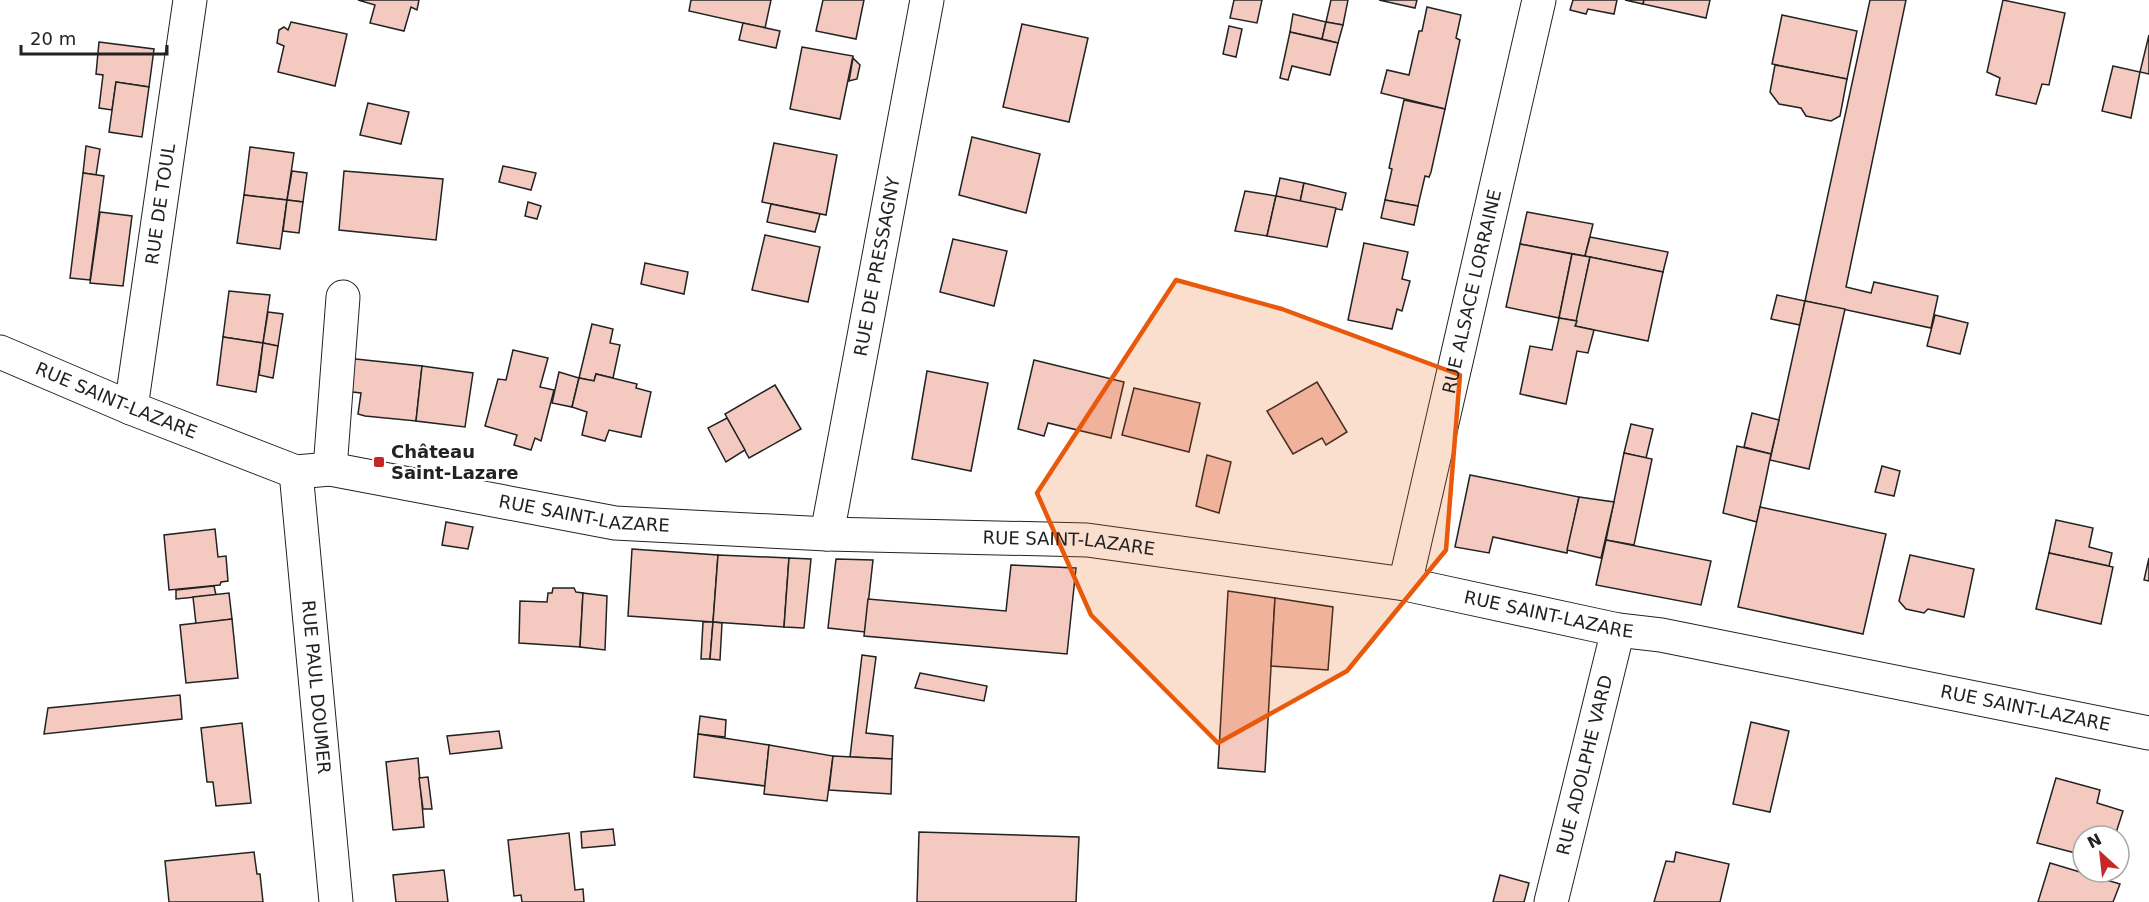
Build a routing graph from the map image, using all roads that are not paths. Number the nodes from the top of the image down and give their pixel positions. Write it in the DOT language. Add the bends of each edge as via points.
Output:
graph roads {
  1 [pos="190,0"];
  2 [pos="927,0"];
  3 [pos="1539,0"];
  4 [pos="343,297"];
  5 [pos="0,352"];
  6 [pos="131,408"];
  7 [pos="330,469"];
  8 [pos="296,472"];
  9 [pos="827,534"];
  10 [pos="1405,584"];
  11 [pos="1618,630"];
  12 [pos="2149,734"];
  13 [pos="336,902"];
  14 [pos="1551,902"];
  1 -- 6 [label="street, RUE DE TOUL"];
  2 -- 9 [label="street, RUE DE PRESSAGNY"];
  3 -- 10 [label="street, RUE ALSACE LORRAINE"];
  4 -- 7 [label="street"];
  5 -- 6 [label="street, RUE SAINT-LAZARE"];
  6 -- 8 [label="street, RUE SAINT-LAZARE"];
  7 -- 8 [label="street, RUE SAINT-LAZARE"];
  7 -- 9 [label="street, RUE SAINT-LAZARE" via="615,523"];
  8 -- 13 [label="street, RUE PAUL DOUMER"];
  9 -- 10 [label="street, RUE SAINT-LAZARE" via="1087,540"];
  10 -- 11 [label="street, RUE SAINT-LAZARE"];
  11 -- 12 [label="street, RUE SAINT-LAZARE"];
  11 -- 14 [label="street, RUE ADOLPHE VARD"];
}
